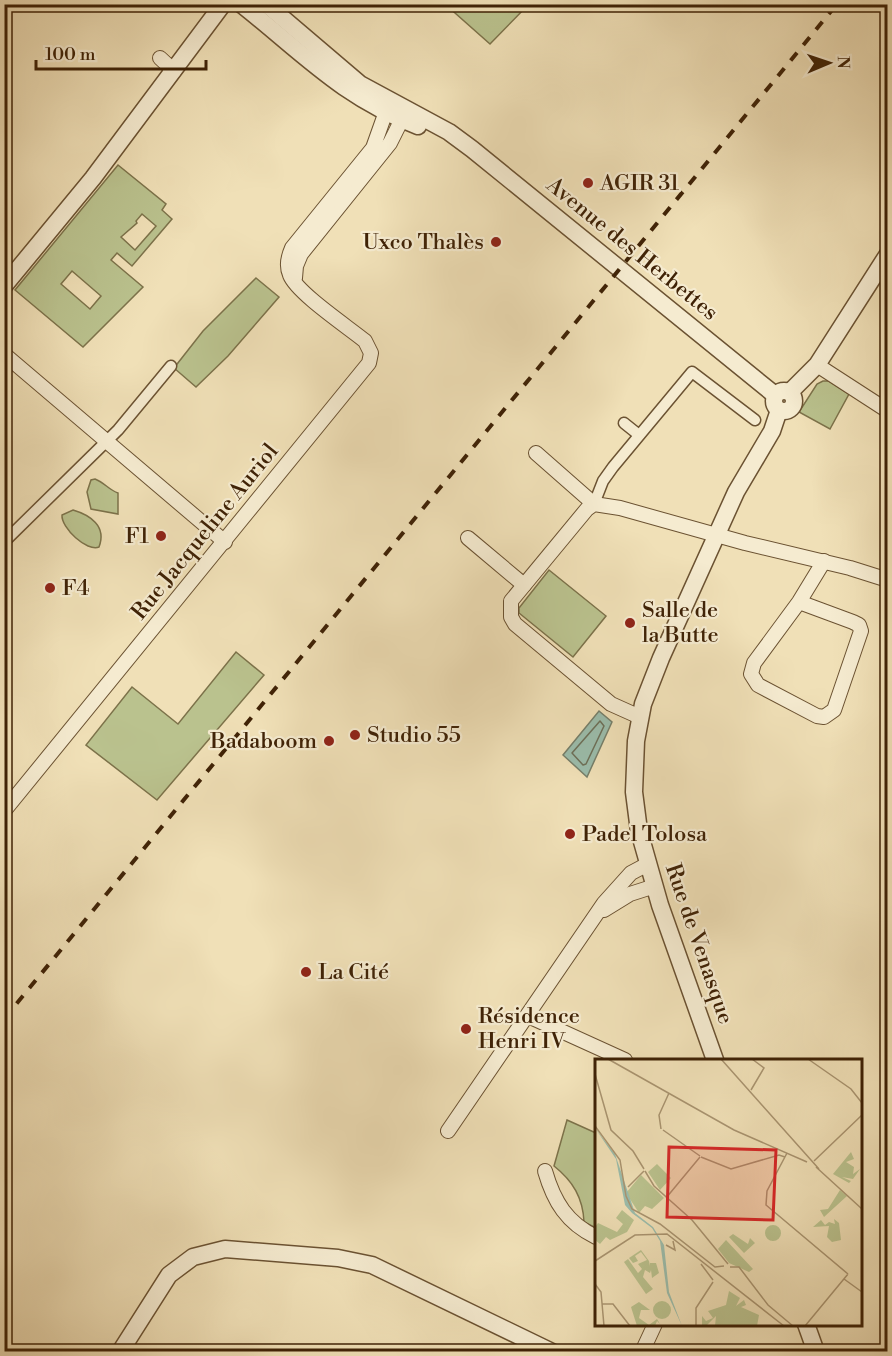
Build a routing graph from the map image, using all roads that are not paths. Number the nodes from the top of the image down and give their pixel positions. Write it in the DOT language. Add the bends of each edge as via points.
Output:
graph roads {
  1 [pos="223,4"];
  2 [pos="241,4"];
  3 [pos="266,4"];
  4 [pos="160,58"];
  5 [pos="174,71"];
  6 [pos="387,107"];
  7 [pos="404,115"];
  8 [pos="888,254"];
  9 [pos="4,286"];
  10 [pos="299,288"];
  11 [pos="4,354"];
  12 [pos="817,364"];
  13 [pos="171,366"];
  14 [pos="782,399"];
  15 [pos="888,411"];
  16 [pos="755,420"];
  17 [pos="624,423"];
  18 [pos="639,435"];
  19 [pos="105,442"];
  20 [pos="536,453"];
  21 [pos="594,504"];
  22 [pos="713,533"];
  23 [pos="468,538"];
  24 [pos="4,542"];
  25 [pos="225,542"];
  26 [pos="824,561"];
  27 [pos="888,580"];
  28 [pos="524,585"];
  29 [pos="799,602"];
  30 [pos="640,717"];
  31 [pos="4,811"];
  32 [pos="648,864"];
  33 [pos="655,886"];
  34 [pos="591,922"];
  35 [pos="528,1016"];
  36 [pos="623,1059"];
  37 [pos="715,1059"];
  38 [pos="448,1131"];
  39 [pos="545,1171"];
  40 [pos="595,1237"];
  41 [pos="655,1326"];
  42 [pos="807,1326"];
  43 [pos="120,1352"];
  44 [pos="552,1352"];
  45 [pos="642,1352"];
  46 [pos="816,1352"];
  1 -- 5 [label="street"];
  2 -- 6 [label="street, Avenue des Herbettes" via="336,84"];
  3 -- 6 [label="street, Avenue des Herbettes"];
  4 -- 5 [label="street"];
  5 -- 9 [label="street"];
  6 -- 7 [label="street, Avenue des Herbettes"];
  6 -- 10 [label="street" via="373,148 291,248 288,267"];
  7 -- 10 [label="street" via="390,143 301,254 295,272"];
  7 -- 14 [label="street, Avenue des Herbettes" via="459,139"];
  8 -- 12 [label="street"];
  10 -- 25 [label="street, Rue Jacqueline Auriol" via="365,341 371,353 369,363"];
  11 -- 19 [label="street"];
  12 -- 14 [label="street"];
  12 -- 15 [label="street"];
  13 -- 19 [label="street"];
  14 -- 22 [label="street, Rue de Venasque" via="772,431"];
  16 -- 18 [label="street" via="692,372"];
  17 -- 18 [label="street"];
  18 -- 21 [label="street" via="603,481"];
  19 -- 24 [label="street"];
  19 -- 25 [label="street"];
  20 -- 21 [label="street"];
  21 -- 22 [label="street"];
  21 -- 28 [label="street"];
  22 -- 26 [label="street"];
  22 -- 30 [label="street, Rue de Venasque"];
  23 -- 28 [label="street"];
  25 -- 31 [label="street, Rue Jacqueline Auriol"];
  26 -- 27 [label="street"];
  26 -- 29 [label="street"];
  28 -- 30 [label="street" via="511,601 515,624 611,704"];
  29 -- 29 [label="street" via="754,663 751,674 758,685 824,717 834,710 861,631 853,622"];
  30 -- 32 [label="street, Rue de Venasque" via="634,792"];
  32 -- 33 [label="street, Rue de Venasque"];
  32 -- 34 [label="street" via="627,877"];
  33 -- 34 [label="street" via="616,901"];
  33 -- 37 [label="street, Rue de Venasque"];
  34 -- 35 [label="street"];
  35 -- 36 [label="street"];
  35 -- 38 [label="street"];
  39 -- 40 [label="street" via="552,1195 565,1215 580,1230"];
  41 -- 45 [label="street"];
  42 -- 46 [label="street"];
  43 -- 44 [label="street" via="169,1275 203,1253 237,1249 350,1260 385,1270"];
}
